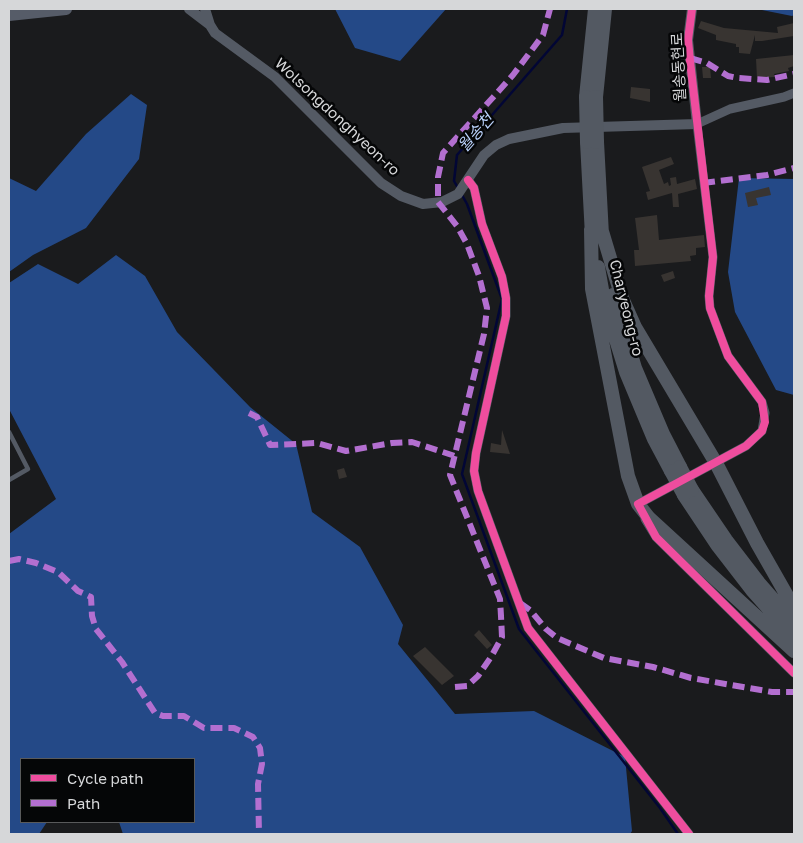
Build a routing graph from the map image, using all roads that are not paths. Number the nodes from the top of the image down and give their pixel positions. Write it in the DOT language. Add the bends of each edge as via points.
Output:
graph roads {
  1 [pos="66,9"];
  2 [pos="189,9"];
  3 [pos="204,9"];
  4 [pos="595,9"];
  5 [pos="605,9"];
  6 [pos="692,9"];
  7 [pos="9,15"];
  8 [pos="210,24"];
  9 [pos="794,93"];
  10 [pos="591,97"];
  11 [pos="696,124"];
  12 [pos="466,184"];
  13 [pos="596,228"];
  14 [pos="9,432"];
  15 [pos="716,463"];
  16 [pos="9,480"];
  17 [pos="688,492"];
  18 [pos="638,504"];
  19 [pos="794,608"];
  20 [pos="794,622"];
  21 [pos="794,637"];
  22 [pos="794,651"];
  23 [pos="794,673"];
  24 [pos="689,834"];
  1 -- 7 [label="main road"];
  2 -- 8 [label="street"];
  3 -- 8 [label="street, Wolsongdonghyeon-ro"];
  4 -- 10 [label="highway"];
  5 -- 10 [label="highway"];
  6 -- 11 [label="street, 월송동현로" via="688,40"];
  8 -- 12 [label="street, Wolsongdonghyeon-ro" via="225,41 275,77 381,183 401,196 424,204 442,202 458,194"];
  9 -- 11 [label="street" via="730,108"];
  10 -- 13 [label="highway, Charyeong-ro, bridge"];
  11 -- 12 [label="street" via="563,128 509,139 484,155"];
  11 -- 15 [label="street" via="713,257 710,308 728,356 762,402 765,413 762,432 756,439"];
  12 -- 24 [label="street" via="474,188 506,298 506,316 476,453 474,471 478,491 528,628"];
  13 -- 15 [label="highway" via="635,328"];
  13 -- 17 [label="highway, Charyeong-ro, bridge" via="635,368 675,469"];
  13 -- 18 [label="highway" via="592,289 628,476"];
  14 -- 16 [label="lane" via="28,469"];
  15 -- 18 [label="street"];
  15 -- 19 [label="highway"];
  17 -- 20 [label="highway"];
  17 -- 21 [label="highway" via="718,546"];
  18 -- 22 [label="highway" via="655,524"];
  18 -- 23 [label="street" via="656,537"];
}
